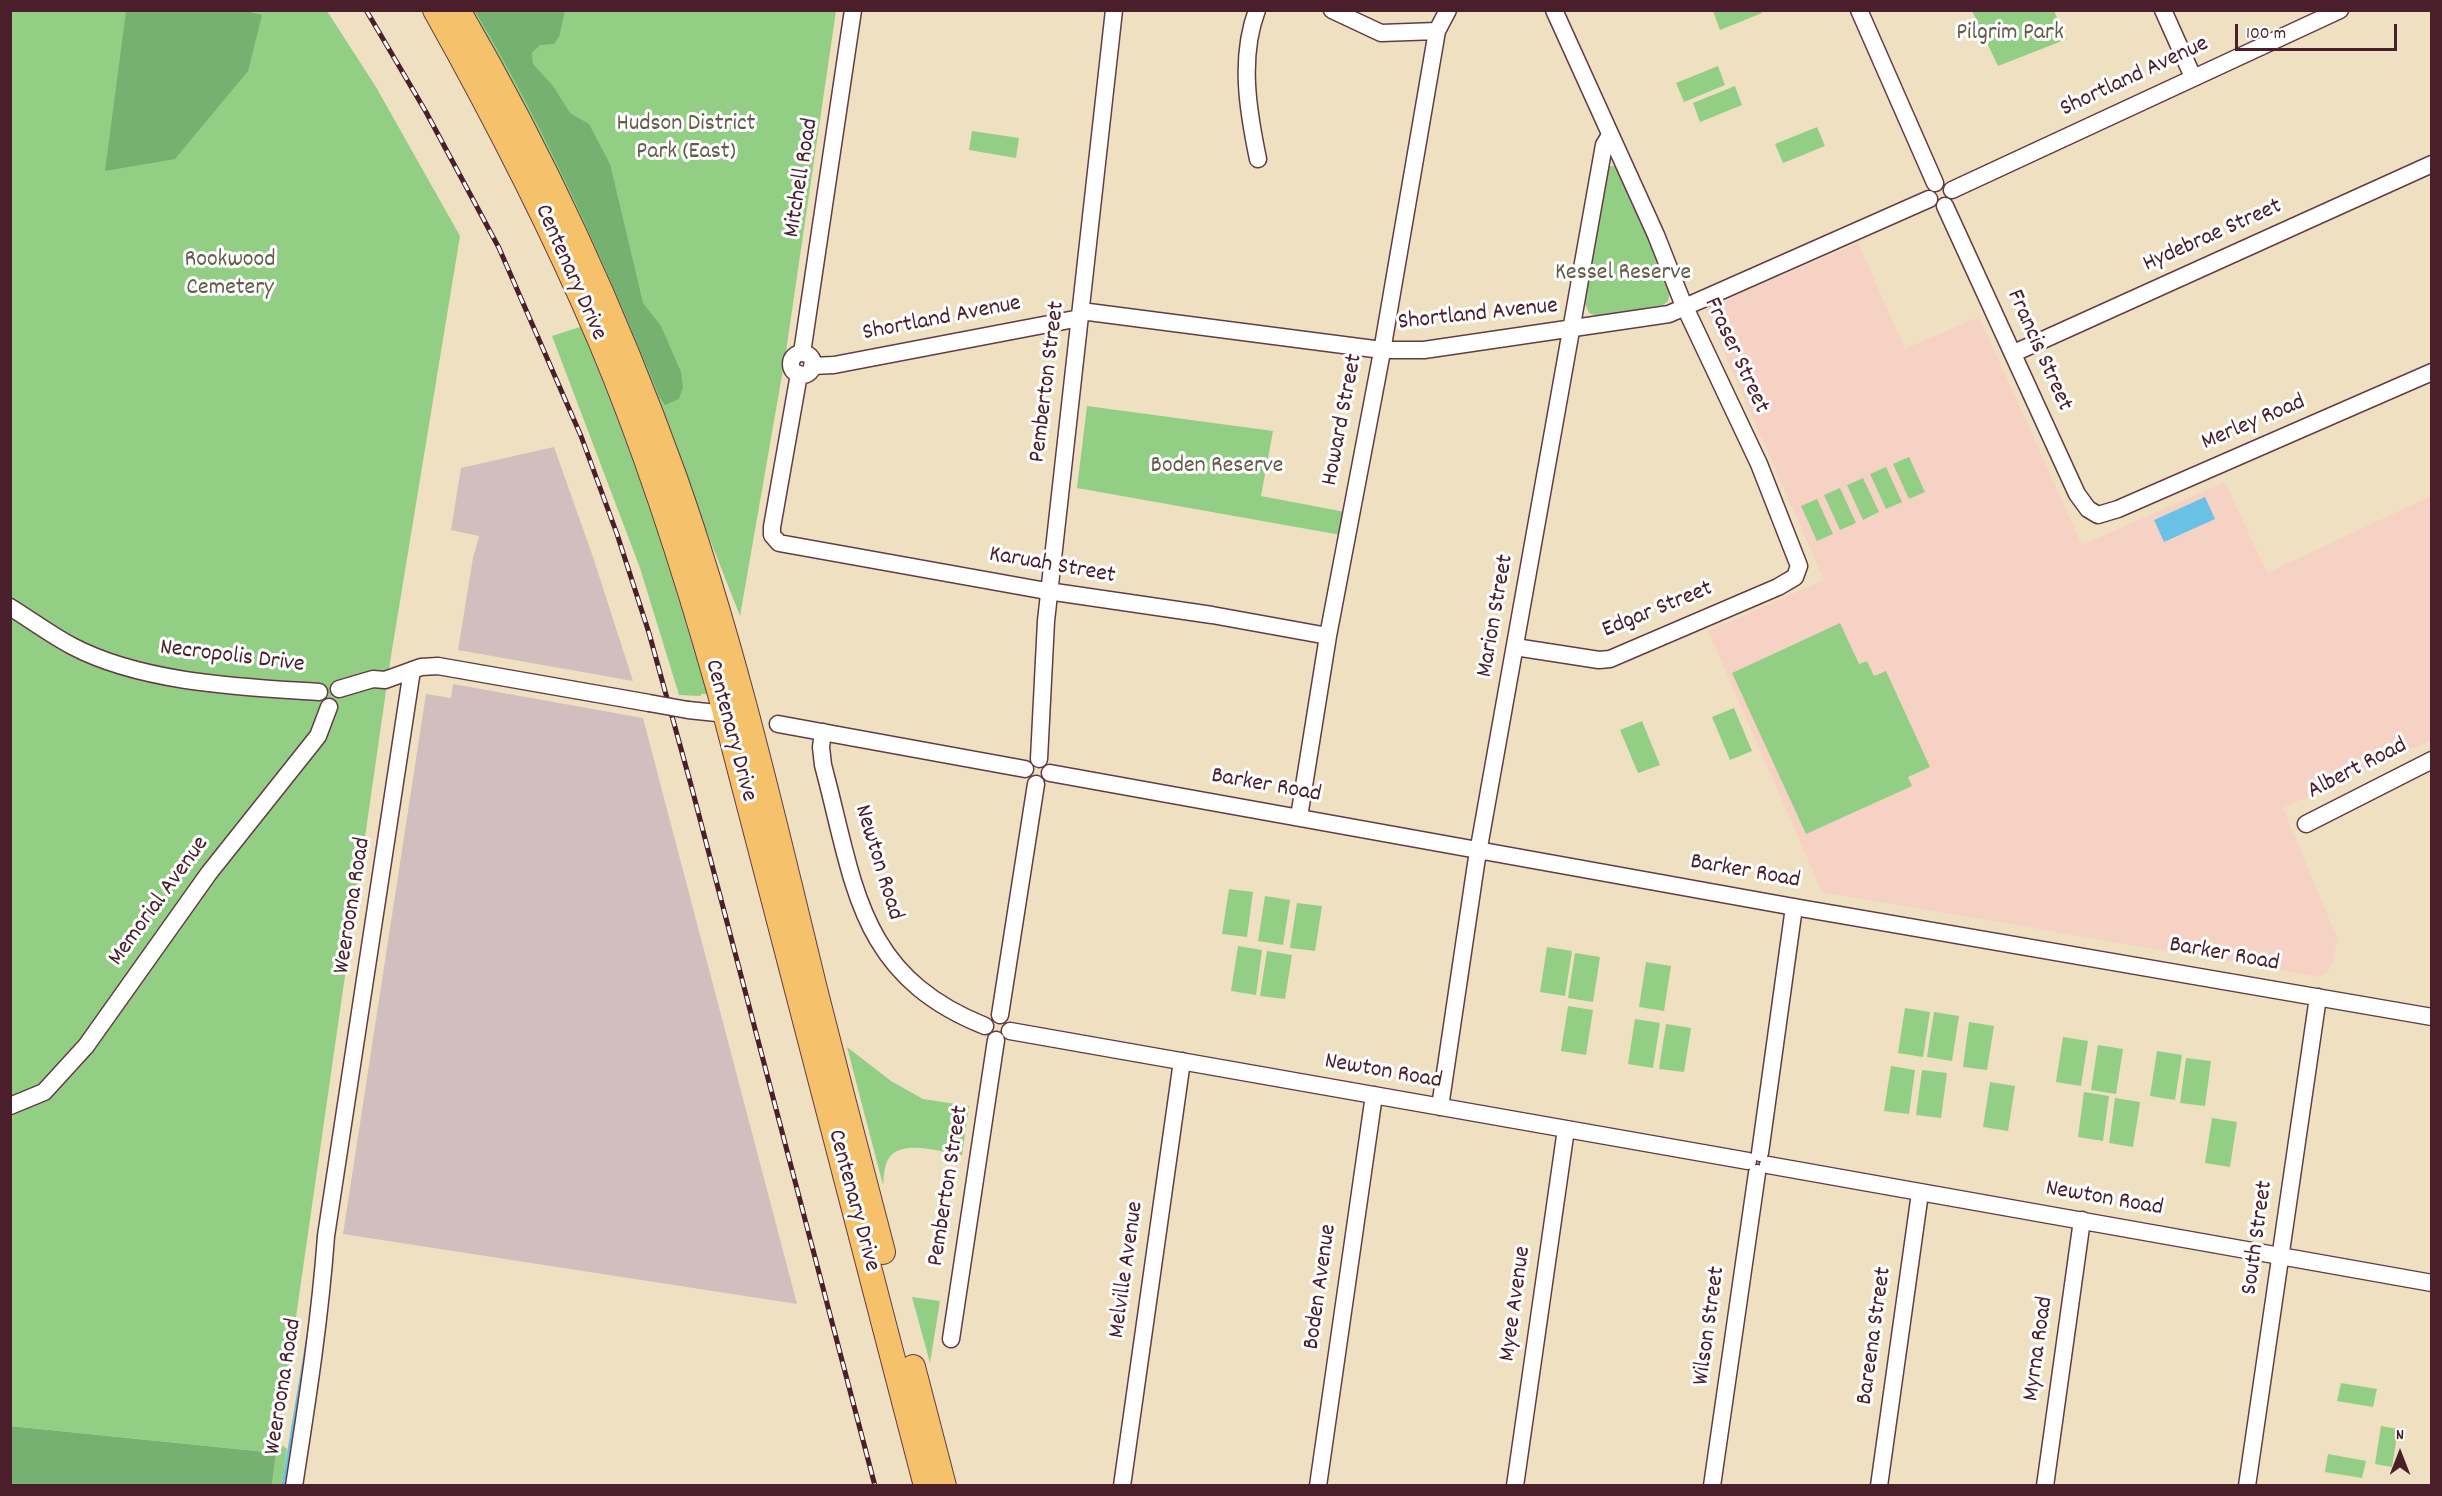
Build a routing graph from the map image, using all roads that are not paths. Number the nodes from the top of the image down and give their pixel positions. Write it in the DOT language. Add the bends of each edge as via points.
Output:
graph roads {
  1 [pos="435,10"];
  2 [pos="458,10"];
  3 [pos="853,10"];
  4 [pos="1114,10"];
  5 [pos="1257,10"];
  6 [pos="1332,10"];
  7 [pos="1448,10"];
  8 [pos="1554,10"];
  9 [pos="1859,10"];
  10 [pos="2163,10"];
  11 [pos="2340,10"];
  12 [pos="1437,31"];
  13 [pos="2193,77"];
  14 [pos="1610,135"];
  15 [pos="1258,159"];
  16 [pos="2432,164"];
  17 [pos="1952,190"];
  18 [pos="1932,191"];
  19 [pos="1945,206"];
  20 [pos="1686,308"];
  21 [pos="1081,315"];
  22 [pos="1572,330"];
  23 [pos="1382,350"];
  24 [pos="2014,353"];
  25 [pos="806,370"];
  26 [pos="2432,372"];
  27 [pos="2093,513"];
  28 [pos="1798,559"];
  29 [pos="1049,591"];
  30 [pos="10,607"];
  31 [pos="1328,636"];
  32 [pos="1515,647"];
  33 [pos="412,670"];
  34 [pos="336,697"];
  35 [pos="735,710"];
  36 [pos="778,724"];
  37 [pos="823,732"];
  38 [pos="1039,759"];
  39 [pos="2432,760"];
  40 [pos="1025,769"];
  41 [pos="1050,773"];
  42 [pos="1036,784"];
  43 [pos="1299,817"];
  44 [pos="2306,824"];
  45 [pos="1479,849"];
  46 [pos="1794,907"];
  47 [pos="2318,997"];
  48 [pos="1000,1015"];
  49 [pos="2432,1017"];
  50 [pos="985,1026"];
  51 [pos="1003,1036"];
  52 [pos="1182,1061"];
  53 [pos="1374,1095"];
  54 [pos="10,1106"];
  55 [pos="1440,1107"];
  56 [pos="1566,1129"];
  57 [pos="1758,1163"];
  58 [pos="1920,1193"];
  59 [pos="2082,1220"];
  60 [pos="2281,1255"];
  61 [pos="2432,1282"];
  62 [pos="951,1339"];
  63 [pos="294,1485"];
  64 [pos="926,1485"];
  65 [pos="944,1485"];
  66 [pos="1122,1485"];
  67 [pos="1318,1485"];
  68 [pos="1515,1485"];
  69 [pos="1712,1485"];
  70 [pos="1879,1485"];
  71 [pos="2045,1485"];
  72 [pos="2247,1485"];
  1 -- 35 [label="highway, Centenary Drive" via="530,186 600,340"];
  2 -- 35 [label="highway, Centenary Drive" via="531,143 628,356 675,480"];
  3 -- 25 [label="street, Mitchell Road" via="802,352 810,357"];
  4 -- 21 [label="street, Pemberton Street"];
  5 -- 15 [label="street" via="1251,31 1246,96"];
  6 -- 12 [label="street" via="1381,33"];
  7 -- 12 [label="street, Howard Street"];
  8 -- 14 [label="street, Fraser Street"];
  9 -- 18 [label="street"];
  10 -- 13 [label="street"];
  11 -- 13 [label="street, Shortland Avenue"];
  12 -- 23 [label="street, Howard Street"];
  13 -- 17 [label="street, Shortland Avenue"];
  14 -- 20 [label="street, Fraser Street"];
  14 -- 22 [label="street, Marion Street" via="1604,145"];
  16 -- 24 [label="street, Hydebrae Street"];
  17 -- 18 [label="street" via="1947,184"];
  17 -- 19 [label="street" via="1951,201"];
  18 -- 19 [label="street" via="1937,206"];
  18 -- 20 [label="street, Shortland Avenue"];
  19 -- 24 [label="street, Francis Street"];
  20 -- 22 [label="street, Shortland Avenue" via="1656,317"];
  20 -- 28 [label="street, Fraser Street" via="1759,464"];
  21 -- 23 [label="street, Shortland Avenue"];
  21 -- 25 [label="street, Shortland Avenue"];
  21 -- 29 [label="street, Pemberton Street"];
  22 -- 23 [label="street, Shortland Avenue" via="1424,350"];
  22 -- 32 [label="street, Marion Street"];
  23 -- 31 [label="street, Howard Street"];
  24 -- 27 [label="street, Francis Street" via="2077,494"];
  25 -- 29 [label="street, Karuah Street" via="772,535 779,543"];
  26 -- 27 [label="street, Merley Road" via="2118,509"];
  28 -- 32 [label="street, Edgar Street" via="1795,577 1778,587 1610,659"];
  29 -- 31 [label="street, Karuah Street"];
  29 -- 38 [label="street, Pemberton Street"];
  30 -- 34 [label="street, Necropolis Drive" via="72,647 144,671 188,681 319,692 320,702"];
  31 -- 43 [label="street, Howard Street"];
  32 -- 45 [label="street, Marion Street"];
  33 -- 34 [label="street" via="375,687"];
  33 -- 35 [label="street, bridge" via="438,666 688,710"];
  33 -- 63 [label="street, Weeroona Road" via="326,1236 318,1336"];
  34 -- 54 [label="street, Memorial Avenue" via="318,736 209,873 86,1046 44,1092"];
  35 -- 64 [label="highway, Centenary Drive"];
  35 -- 65 [label="highway, Centenary Drive" via="780,835 814,987"];
  36 -- 37 [label="street"];
  37 -- 40 [label="street"];
  37 -- 50 [label="street, Newton Road" via="823,765 860,903 876,939 897,969 926,996"];
  38 -- 40 [label="street"];
  38 -- 41 [label="street" via="1046,763"];
  39 -- 44 [label="street, Albert Road"];
  40 -- 42 [label="street" via="1029,781"];
  41 -- 42 [label="street" via="1047,781"];
  41 -- 43 [label="street, Barker Road"];
  42 -- 48 [label="street"];
  43 -- 45 [label="street, Barker Road"];
  45 -- 46 [label="street, Barker Road"];
  45 -- 55 [label="street, Marion Street"];
  46 -- 47 [label="street, Barker Road"];
  46 -- 57 [label="street, Wilson Street"];
  47 -- 49 [label="street, Barker Road"];
  47 -- 60 [label="street, South Street"];
  48 -- 50 [label="street" via="992,1017"];
  48 -- 51 [label="street" via="1009,1023"];
  50 -- 51 [label="street" via="987,1034"];
  51 -- 52 [label="street, Newton Road"];
  51 -- 62 [label="street, Pemberton Street"];
  52 -- 53 [label="street, Newton Road"];
  52 -- 66 [label="street, Melville Avenue"];
  53 -- 55 [label="street, Newton Road"];
  53 -- 67 [label="street, Boden Avenue"];
  55 -- 56 [label="street, Newton Road"];
  56 -- 57 [label="street, Newton Road"];
  56 -- 68 [label="street, Myee Avenue"];
  57 -- 58 [label="street, Newton Road"];
  57 -- 69 [label="street, Wilson Street"];
  58 -- 59 [label="street, Newton Road"];
  58 -- 70 [label="street, Bareena Street"];
  59 -- 60 [label="street, Newton Road"];
  59 -- 71 [label="street, Myrna Road"];
  60 -- 61 [label="street, Newton Road"];
  60 -- 72 [label="street, South Street"];
}
